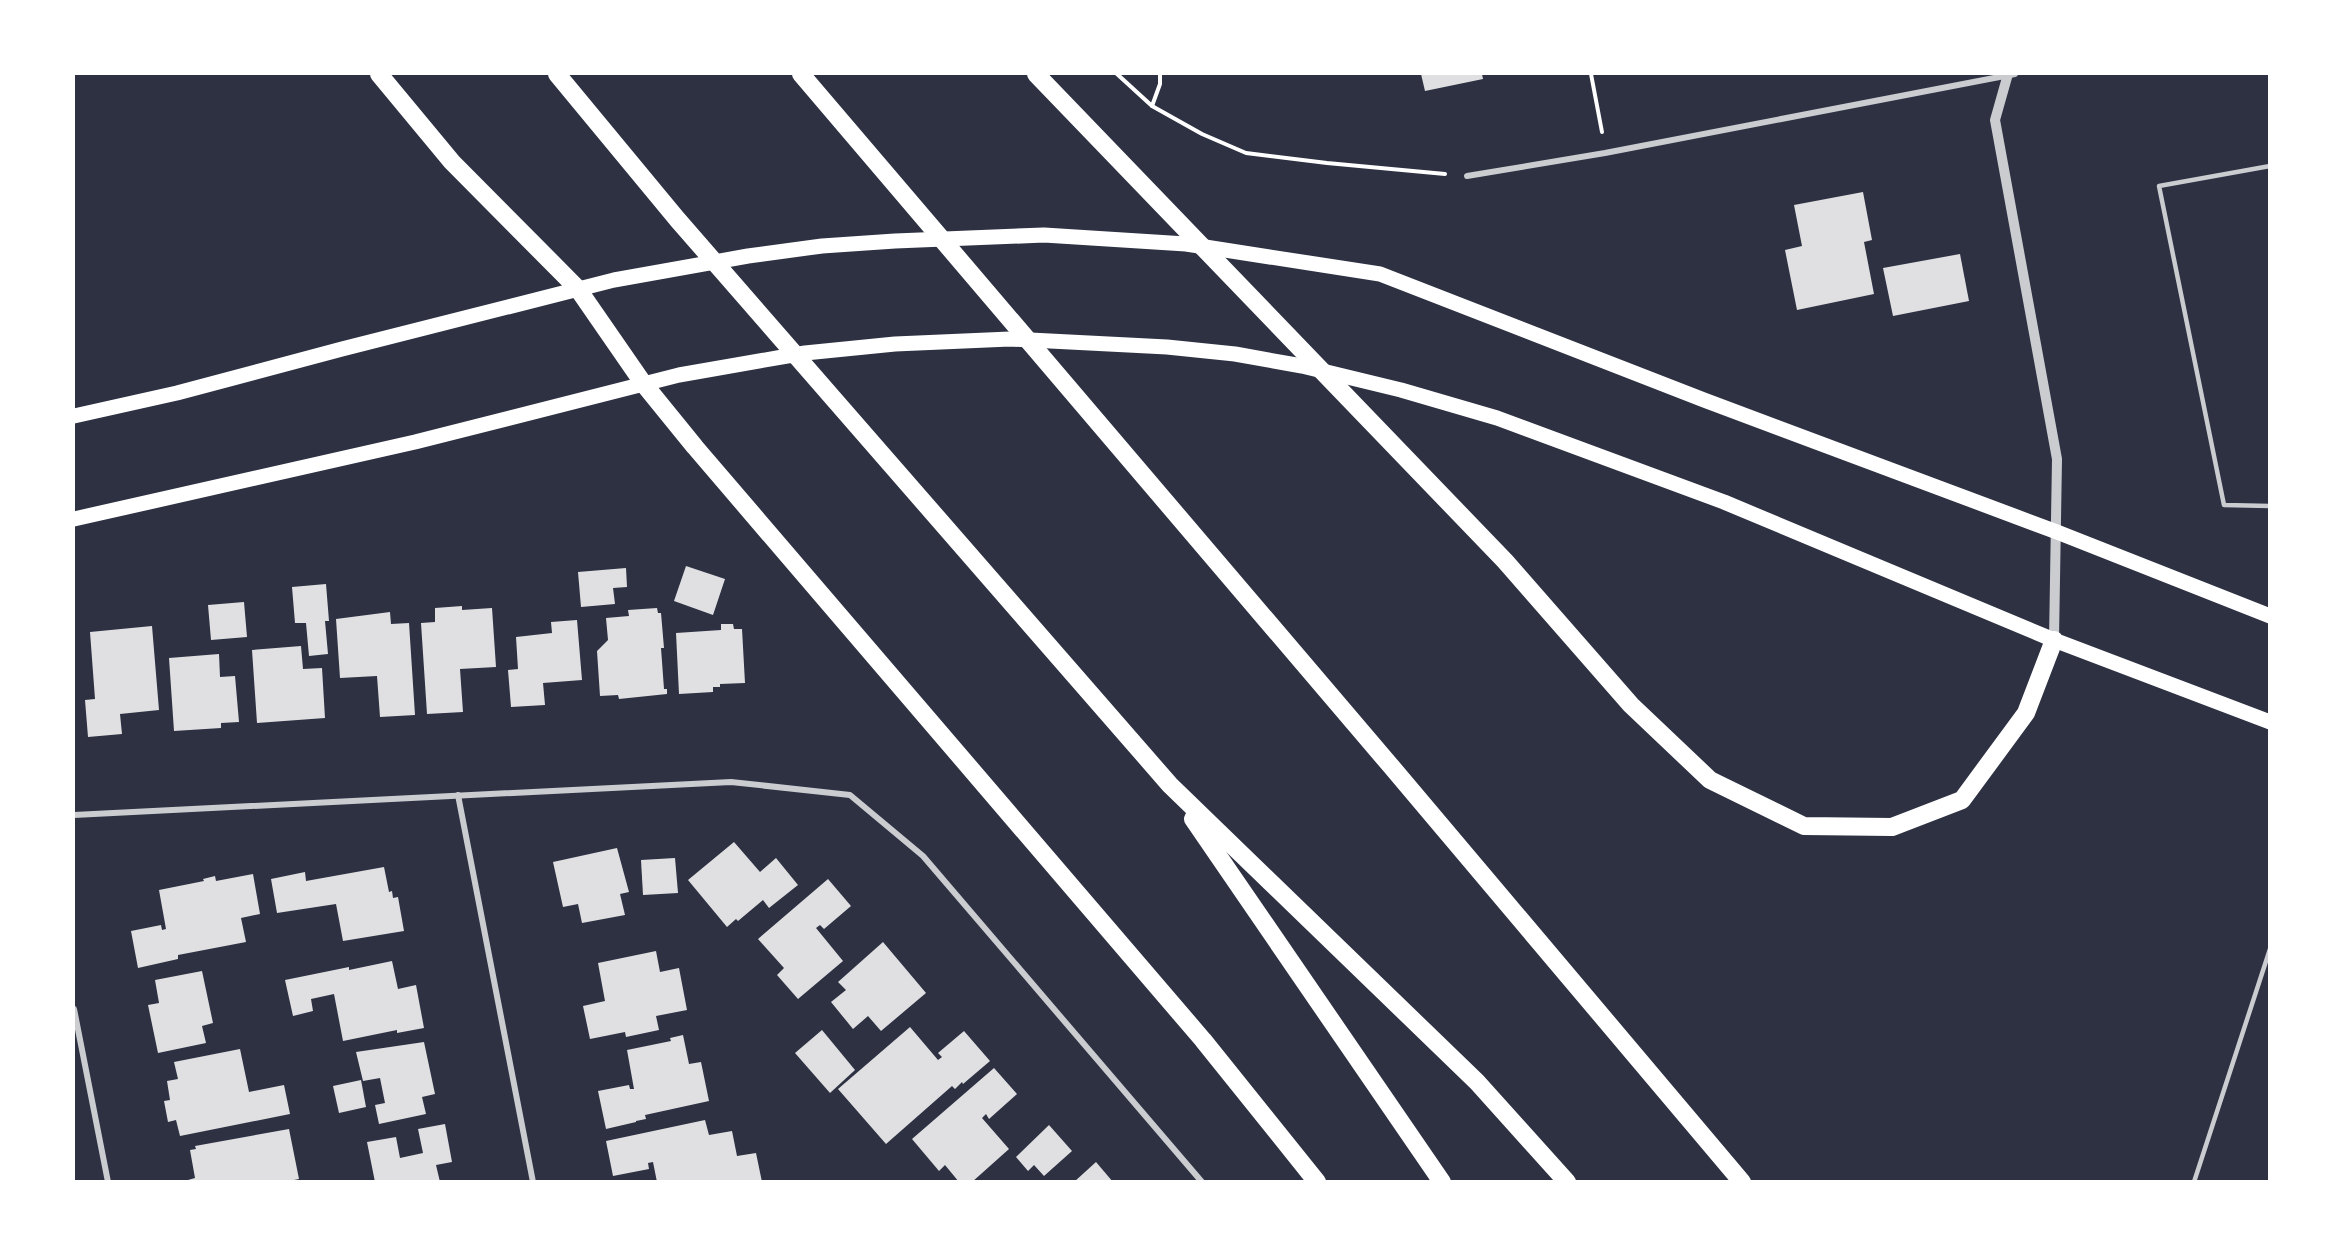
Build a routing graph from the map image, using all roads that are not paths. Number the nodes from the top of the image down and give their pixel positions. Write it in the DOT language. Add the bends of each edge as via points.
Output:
graph roads {
  1 [pos="379,74"];
  2 [pos="557,74"];
  3 [pos="801,74"];
  4 [pos="1036,74"];
  5 [pos="2010,74"];
  6 [pos="2270,166"];
  7 [pos="1467,176"];
  8 [pos="578,289"];
  9 [pos="643,383"];
  10 [pos="74,416"];
  11 [pos="2270,506"];
  12 [pos="74,519"];
  13 [pos="2057,532"];
  14 [pos="2270,616"];
  15 [pos="2054,640"];
  16 [pos="2270,722"];
  17 [pos="1170,785"];
  18 [pos="458,795"];
  19 [pos="74,815"];
  20 [pos="2270,949"];
  21 [pos="74,1009"];
  22 [pos="108,1182"];
  23 [pos="533,1182"];
  24 [pos="1202,1182"];
  25 [pos="1317,1182"];
  26 [pos="1442,1182"];
  27 [pos="1567,1182"];
  28 [pos="1742,1182"];
  29 [pos="2193,1182"];
  1 -- 8 [label="highway" via="452,162"];
  2 -- 17 [label="highway" via="677,219"];
  3 -- 28 [label="highway"];
  4 -- 15 [label="highway" via="1505,561 1631,705 1710,780 1804,826 1892,827 1962,800 2026,713"];
  5 -- 7 [label="street"];
  5 -- 13 [label="street" via="1995,120 2057,459"];
  6 -- 11 [label="lane" via="2159,186 2224,505"];
  8 -- 9 [label="highway"];
  8 -- 10 [label="main road"];
  8 -- 13 [label="main road" via="822,246 1044,235 1186,244 1380,274"];
  9 -- 12 [label="main road" via="415,442"];
  9 -- 15 [label="main road" via="805,353 1010,339 1234,354 1302,366 1497,418 1724,501"];
  9 -- 25 [label="highway" via="1203,1040"];
  13 -- 14 [label="main road"];
  13 -- 15 [label="street"];
  15 -- 16 [label="main road"];
  17 -- 26 [label="highway"];
  17 -- 27 [label="highway" via="1477,1082"];
  18 -- 19 [label="street"];
  18 -- 23 [label="street"];
  18 -- 24 [label="street" via="731,782 850,795 923,856"];
  20 -- 29 [label="lane"];
  21 -- 22 [label="street"];
}
